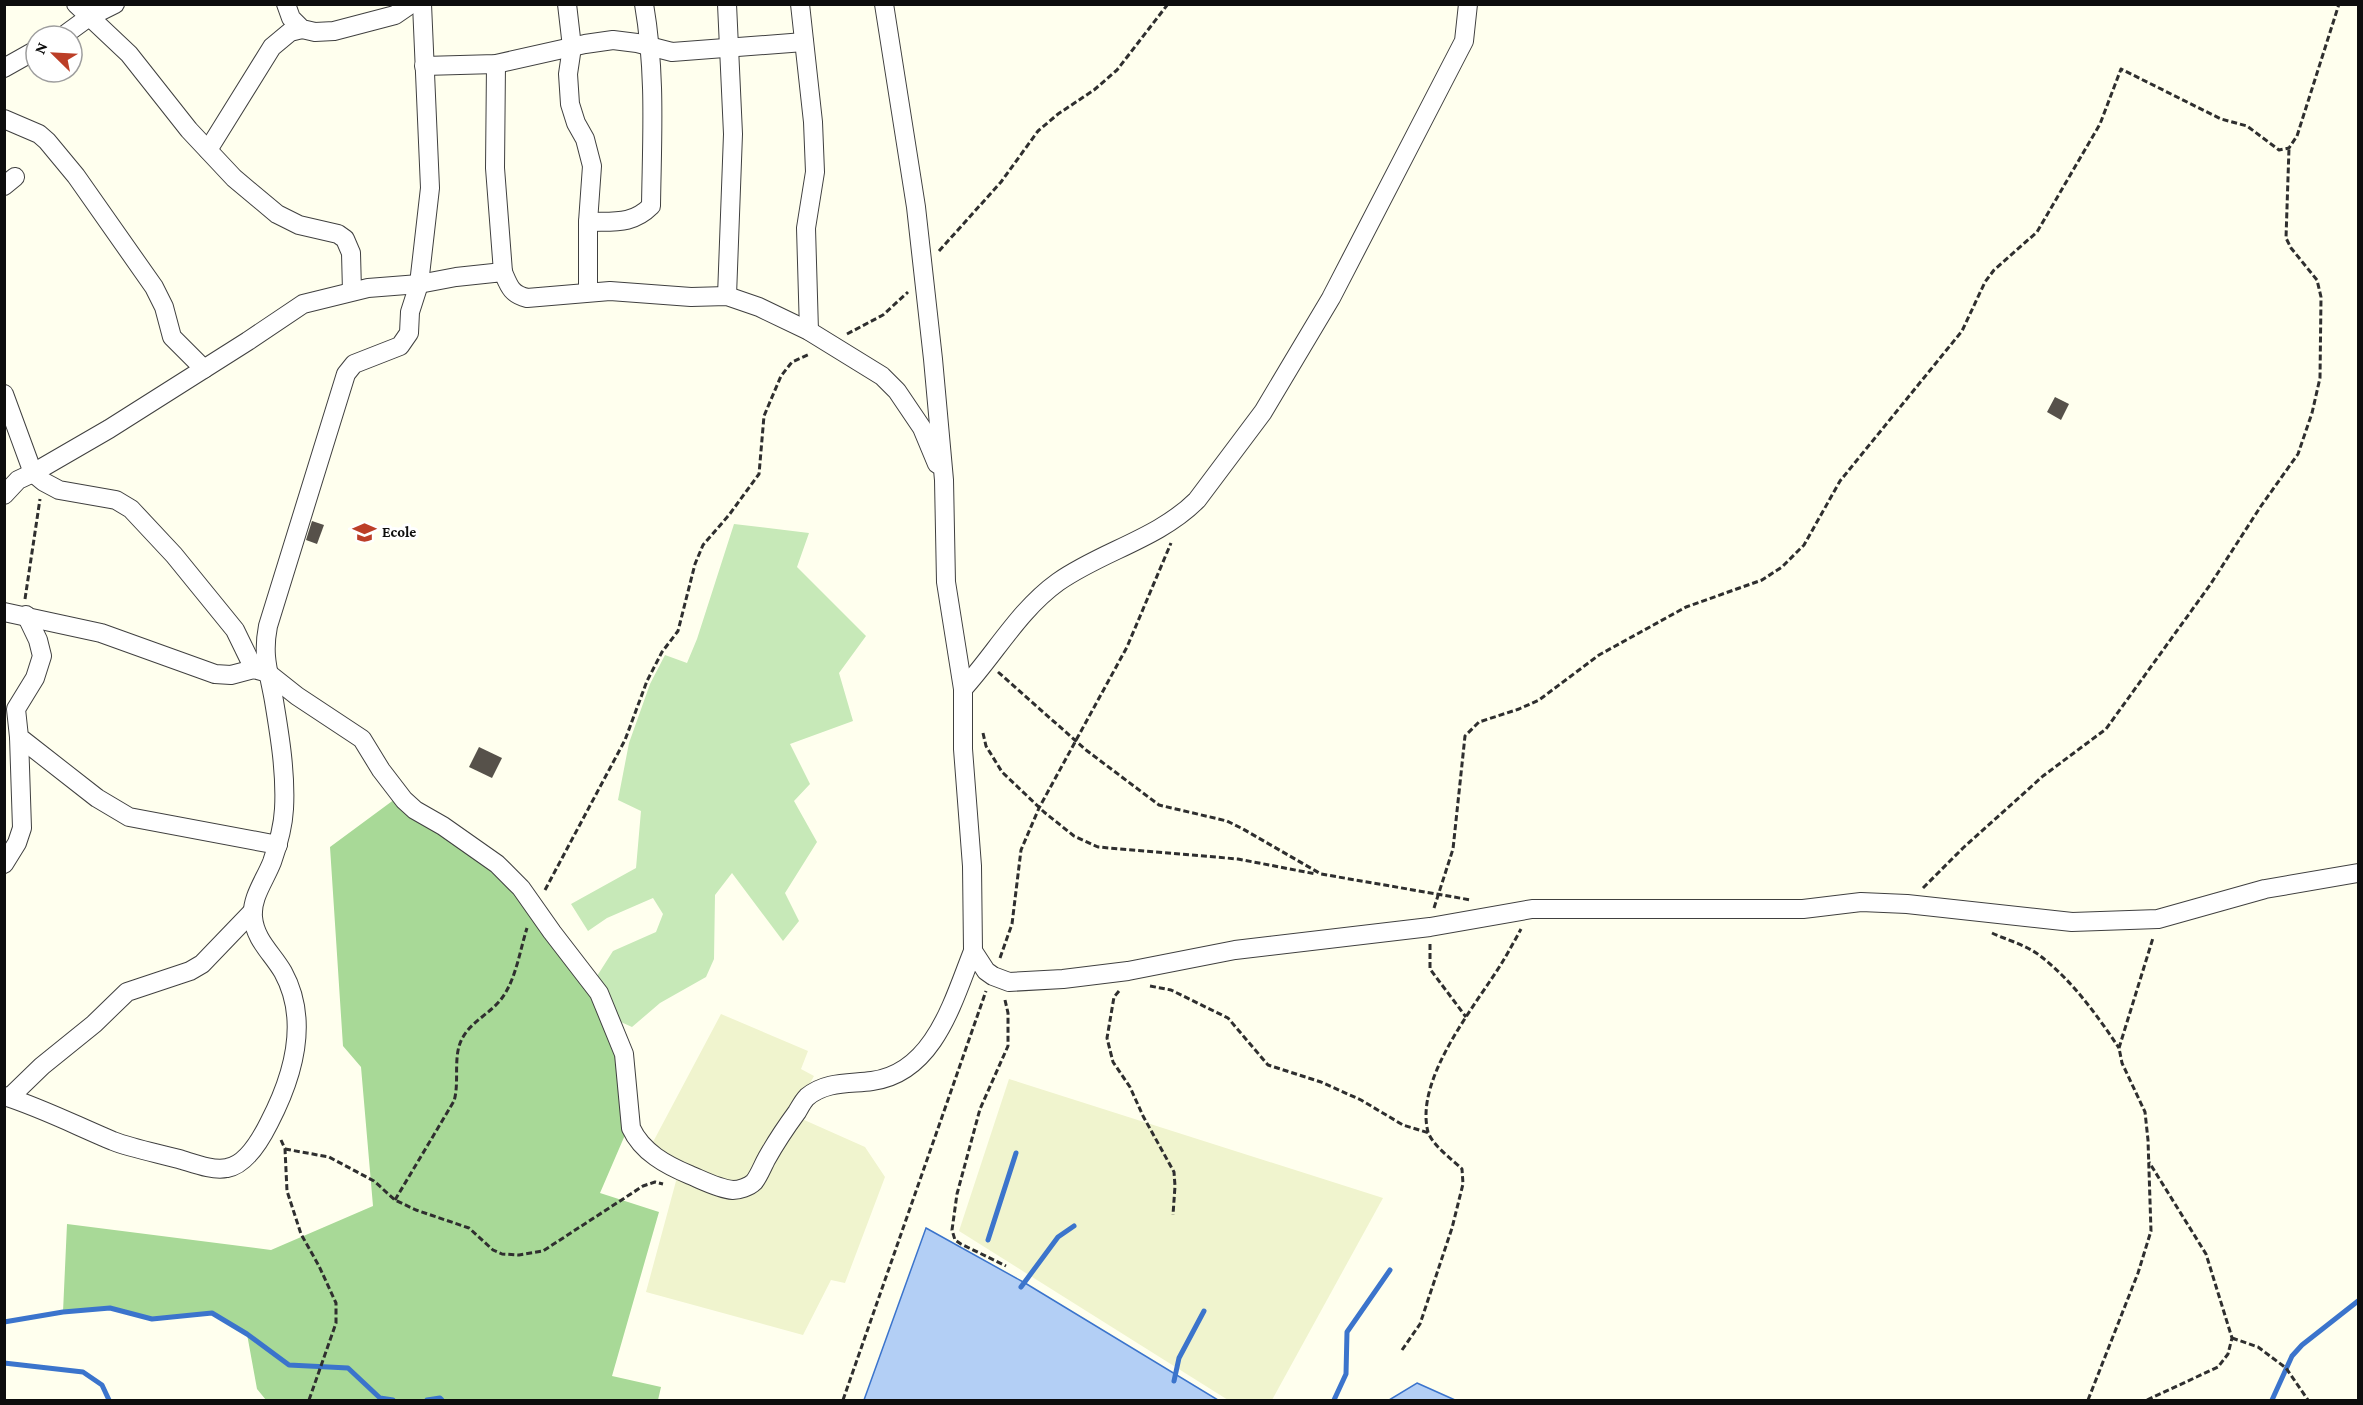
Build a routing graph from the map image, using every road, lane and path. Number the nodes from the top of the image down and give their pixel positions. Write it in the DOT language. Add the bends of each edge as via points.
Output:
graph roads {
  1 [pos="115,4"];
  2 [pos="286,4"];
  3 [pos="411,4"];
  4 [pos="422,4"];
  5 [pos="567,4"];
  6 [pos="644,4"];
  7 [pos="727,4"];
  8 [pos="800,4"];
  9 [pos="884,4"];
  10 [pos="1168,4"];
  11 [pos="1468,4"];
  12 [pos="2339,4"];
  13 [pos="83,11"];
  14 [pos="73,24"];
  15 [pos="302,29"];
  16 [pos="804,42"];
  17 [pos="572,47"];
  18 [pos="651,48"];
  19 [pos="730,48"];
  20 [pos="24,57"];
  21 [pos="496,64"];
  22 [pos="424,66"];
  23 [pos="4,68"];
  24 [pos="4,119"];
  25 [pos="2289,148"];
  26 [pos="208,150"];
  27 [pos="588,222"];
  28 [pos="924,269"];
  29 [pos="503,272"];
  30 [pos="419,284"];
  31 [pos="352,291"];
  32 [pos="588,291"];
  33 [pos="727,296"];
  34 [pos="809,332"];
  35 [pos="830,344"];
  36 [pos="204,369"];
  37 [pos="4,394"];
  38 [pos="38,478"];
  39 [pos="944,480"];
  40 [pos="4,495"];
  41 [pos="1185,513"];
  42 [pos="4,612"];
  43 [pos="26,615"];
  44 [pos="261,671"];
  45 [pos="963,689"];
  46 [pos="980,725"];
  47 [pos="20,737"];
  48 [pos="1039,808"];
  49 [pos="278,845"];
  50 [pos="4,864"];
  51 [pos="2358,873"];
  52 [pos="1321,874"];
  53 [pos="1907,904"];
  54 [pos="537,909"];
  55 [pos="252,911"];
  56 [pos="2158,919"];
  57 [pos="1430,927"];
  58 [pos="1988,931"];
  59 [pos="973,951"];
  60 [pos="1128,971"];
  61 [pos="991,980"];
  62 [pos="1149,986"];
  63 [pos="1466,1017"];
  64 [pos="2119,1048"];
  65 [pos="7,1097"];
  66 [pos="272,1117"];
  67 [pos="1429,1133"];
  68 [pos="285,1149"];
  69 [pos="2149,1162"];
  70 [pos="666,1185"];
  71 [pos="395,1200"];
  72 [pos="1173,1215"];
  73 [pos="1006,1266"];
  74 [pos="2232,1338"];
  75 [pos="309,1401"];
  76 [pos="843,1401"];
  77 [pos="2088,1401"];
  78 [pos="2147,1401"];
  79 [pos="2308,1401"];
  1 -- 13 [label="street"];
  2 -- 15 [label="street" via="291,18"];
  3 -- 15 [label="street" via="396,15 334,31"];
  4 -- 22 [label="street"];
  5 -- 17 [label="street"];
  6 -- 18 [label="street"];
  7 -- 19 [label="street"];
  8 -- 16 [label="street"];
  9 -- 28 [label="street"];
  10 -- 28 [label="path" via="1117,70 1038,131 1001,182"];
  11 -- 41 [label="street" via="1464,41 1331,298 1263,412"];
  12 -- 25 [label="path"];
  13 -- 14 [label="street"];
  13 -- 26 [label="street" via="129,54"];
  15 -- 26 [label="street" via="290,32 272,46"];
  16 -- 19 [label="street"];
  16 -- 34 [label="street" via="816,172 806,228"];
  17 -- 18 [label="street" via="613,40"];
  17 -- 21 [label="street"];
  17 -- 27 [label="street" via="568,74 570,104 592,166"];
  18 -- 19 [label="street" via="672,52"];
  18 -- 27 [label="street" via="651,206 641,216"];
  19 -- 33 [label="street" via="734,134"];
  20 -- 23 [label="street"];
  21 -- 22 [label="street"];
  21 -- 29 [label="street" via="495,168"];
  22 -- 30 [label="street" via="430,188"];
  24 -- 36 [label="street" via="39,134 62,158 154,287 172,337"];
  25 -- 53 [label="path" via="2286,238 2317,280 2321,297 2320,378 2298,454 2106,729 2043,776"];
  25 -- 57 [label="path" via="2279,150 2247,126 2221,119 2121,69 2100,124 2037,232 1985,282 1962,331 1840,481 1804,545 1762,580 1686,607 1599,655 1539,700 1471,727 1465,735 1453,849"];
  26 -- 31 [label="street" via="277,214 345,239 351,253"];
  27 -- 32 [label="street"];
  28 -- 35 [label="path" via="904,297 883,315"];
  28 -- 39 [label="street"];
  29 -- 30 [label="street"];
  29 -- 32 [label="street" via="517,296"];
  30 -- 31 [label="street"];
  30 -- 44 [label="street" via="405,341 354,364 346,374 268,626"];
  31 -- 36 [label="street" via="303,304"];
  32 -- 33 [label="street"];
  33 -- 34 [label="street"];
  34 -- 35 [label="street"];
  35 -- 39 [label="street" via="882,376 897,391 922,428"];
  35 -- 54 [label="path" via="792,362 781,376 764,416 759,474 703,545 678,631 647,681 625,740"];
  36 -- 38 [label="street"];
  37 -- 38 [label="street"];
  38 -- 40 [label="street" via="18,480"];
  38 -- 43 [label="path"];
  38 -- 44 [label="street" via="59,490 116,500 130,509 180,562 235,630"];
  39 -- 45 [label="street" via="946,582"];
  41 -- 45 [label="street" via="1044,592"];
  41 -- 48 [label="path" via="1127,647"];
  42 -- 43 [label="street"];
  43 -- 44 [label="street" via="108,635 214,674"];
  43 -- 47 [label="street" via="42,656 35,678 16,709"];
  44 -- 49 [label="street" via="279,730 284,813"];
  44 -- 54 [label="street" via="362,739 404,800 505,870"];
  45 -- 59 [label="street"];
  46 -- 48 [label="path" via="986,746 1002,772"];
  47 -- 49 [label="street" via="97,798 129,817"];
  47 -- 50 [label="street" via="22,828"];
  48 -- 52 [label="path" via="1074,836 1098,847 1238,859"];
  48 -- 61 [label="path" via="1020,850 1012,924"];
  49 -- 55 [label="street"];
  51 -- 56 [label="street" via="2265,889"];
  53 -- 56 [label="street" via="2072,922"];
  53 -- 57 [label="street" via="1861,902 1803,909 1532,909"];
  54 -- 59 [label="street" via="591,979 620,1038 628,1074 631,1128 636,1138 674,1168 734,1190 753,1183 806,1098 819,1090 895,1074 917,1062 937,1032"];
  54 -- 71 [label="path" via="529,921 501,1000 462,1038 454,1101"];
  55 -- 65 [label="street" via="202,964 127,992"];
  55 -- 66 [label="street" via="257,934 289,984 294,1002 296,1051"];
  56 -- 64 [label="path"];
  57 -- 60 [label="street" via="1235,950"];
  57 -- 63 [label="path" via="1430,969"];
  58 -- 64 [label="path" via="2037,954 2066,980"];
  59 -- 61 [label="street"];
  60 -- 61 [label="street" via="1063,979"];
  60 -- 72 [label="path" via="1126,982 1114,997 1107,1038 1113,1062 1174,1172"];
  61 -- 73 [label="path" via="1003,991 1008,1046 980,1109 957,1194 952,1230 961,1244"];
  61 -- 76 [label="path"];
  62 -- 67 [label="path" via="1171,990 1228,1018 1268,1065 1321,1083 1403,1125"];
  64 -- 69 [label="path" via="2122,1064 2145,1112"];
  65 -- 66 [label="street" via="115,1142 226,1169 238,1165 250,1152"];
  66 -- 68 [label="path"];
  68 -- 71 [label="path" via="329,1157 374,1181"];
  68 -- 75 [label="path" via="287,1191 301,1234 336,1303 336,1323"];
  69 -- 74 [label="path" via="2206,1254"];
  69 -- 77 [label="path" via="2151,1231"];
  70 -- 71 [label="path" via="655,1182 643,1186 543,1251 519,1255 502,1254 469,1228"];
  74 -- 78 [label="path" via="2228,1354 2218,1367"];
  74 -- 79 [label="path" via="2258,1347 2286,1368"];
}
